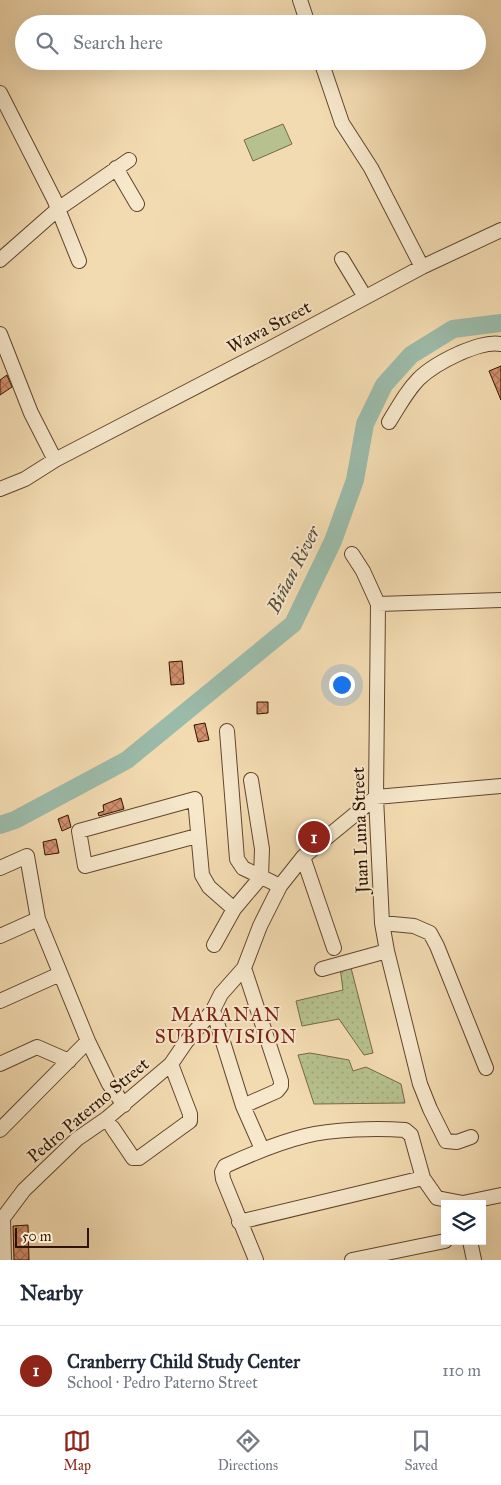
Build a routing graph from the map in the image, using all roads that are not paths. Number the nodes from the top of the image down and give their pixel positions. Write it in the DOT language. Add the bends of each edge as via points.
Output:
graph roads {
  1 [pos="300,0"];
  2 [pos="305,15"];
  3 [pos="324,70"];
  4 [pos="0,93"];
  5 [pos="129,160"];
  6 [pos="116,168"];
  7 [pos="138,204"];
  8 [pos="58,209"];
  9 [pos="501,230"];
  10 [pos="342,259"];
  11 [pos="0,260"];
  12 [pos="79,260"];
  13 [pos="422,267"];
  14 [pos="365,297"];
  15 [pos="0,334"];
  16 [pos="501,344"];
  17 [pos="4,355"];
  18 [pos="389,422"];
  19 [pos="55,460"];
  20 [pos="0,489"];
  21 [pos="352,554"];
  22 [pos="501,600"];
  23 [pos="378,604"];
  24 [pos="227,731"];
  25 [pos="251,780"];
  26 [pos="501,786"];
  27 [pos="376,797"];
  28 [pos="197,836"];
  29 [pos="303,857"];
  30 [pos="0,868"];
  31 [pos="261,877"];
  32 [pos="280,886"];
  33 [pos="234,909"];
  34 [pos="38,919"];
  35 [pos="382,922"];
  36 [pos="0,936"];
  37 [pos="214,945"];
  38 [pos="334,948"];
  39 [pos="387,951"];
  40 [pos="244,968"];
  41 [pos="322,969"];
  42 [pos="60,974"];
  43 [pos="0,1001"];
  44 [pos="213,1010"];
  45 [pos="88,1041"];
  46 [pos="70,1061"];
  47 [pos="0,1064"];
  48 [pos="171,1064"];
  49 [pos="486,1068"];
  50 [pos="124,1105"];
  51 [pos="243,1106"];
  52 [pos="112,1127"];
  53 [pos="0,1130"];
  54 [pos="471,1137"];
  55 [pos="262,1149"];
  56 [pos="423,1178"];
  57 [pos="501,1195"];
  58 [pos="447,1200"];
  59 [pos="477,1200"];
  60 [pos="2,1220"];
  61 [pos="240,1222"];
  62 [pos="441,1243"];
  63 [pos="471,1245"];
  64 [pos="411,1254"];
  65 [pos="4,1260"];
  66 [pos="256,1260"];
  67 [pos="355,1260"];
  68 [pos="474,1260"];
  1 -- 2 [label="street"];
  3 -- 13 [label="street" via="342,123 371,168"];
  4 -- 8 [label="street"];
  5 -- 6 [label="street"];
  6 -- 7 [label="street"];
  6 -- 8 [label="street"];
  8 -- 11 [label="street"];
  8 -- 12 [label="street"];
  9 -- 13 [label="street, Wawa Street"];
  10 -- 14 [label="street"];
  13 -- 14 [label="street, Wawa Street"];
  14 -- 19 [label="street, Wawa Street"];
  15 -- 17 [label="street"];
  16 -- 18 [label="street" via="474,347 424,372 408,390"];
  17 -- 19 [label="street"];
  19 -- 20 [label="street, Wawa Street" via="25,479"];
  21 -- 23 [label="street"];
  22 -- 23 [label="street"];
  23 -- 27 [label="street, Juan Luna Street"];
  24 -- 31 [label="street" via="237,859 243,868"];
  25 -- 31 [label="street" via="262,849"];
  26 -- 27 [label="street"];
  27 -- 29 [label="street, Pedro Paterno Street"];
  27 -- 35 [label="street, Juan Luna Street"];
  28 -- 28 [label="street" via="195,799 79,831 85,866"];
  28 -- 33 [label="street" via="202,875 209,887"];
  29 -- 32 [label="street, Pedro Paterno Street"];
  29 -- 38 [label="street"];
  30 -- 34 [label="street" via="27,856"];
  31 -- 32 [label="street"];
  31 -- 33 [label="street"];
  32 -- 40 [label="street, Pedro Paterno Street"];
  33 -- 37 [label="street"];
  34 -- 36 [label="street"];
  34 -- 42 [label="street"];
  35 -- 39 [label="street, Juan Luna Street"];
  35 -- 49 [label="street" via="414,926 430,933"];
  39 -- 41 [label="street"];
  39 -- 54 [label="street, Juan Luna Street" via="420,1084 430,1109 448,1142"];
  40 -- 44 [label="street, Pedro Paterno Street" via="221,994"];
  40 -- 51 [label="street" via="281,1086 277,1091"];
  42 -- 43 [label="street"];
  42 -- 45 [label="street"];
  44 -- 48 [label="street, Pedro Paterno Street"];
  44 -- 51 [label="street"];
  45 -- 46 [label="street"];
  45 -- 50 [label="street" via="109,1084"];
  46 -- 47 [label="street" via="37,1047"];
  46 -- 53 [label="street"];
  48 -- 50 [label="street, Pedro Paterno Street"];
  48 -- 52 [label="street" via="190,1122 138,1158 133,1158"];
  50 -- 60 [label="street, Pedro Paterno Street" via="77,1139 24,1190"];
  51 -- 55 [label="street"];
  55 -- 56 [label="street" via="306,1135 406,1130"];
  55 -- 61 [label="street" via="225,1166 222,1172"];
  56 -- 58 [label="street" via="437,1198"];
  56 -- 61 [label="street"];
  57 -- 59 [label="street"];
  60 -- 65 [label="street"];
  61 -- 66 [label="street"];
  62 -- 64 [label="street"];
  63 -- 68 [label="street"];
  64 -- 67 [label="street"];
}
